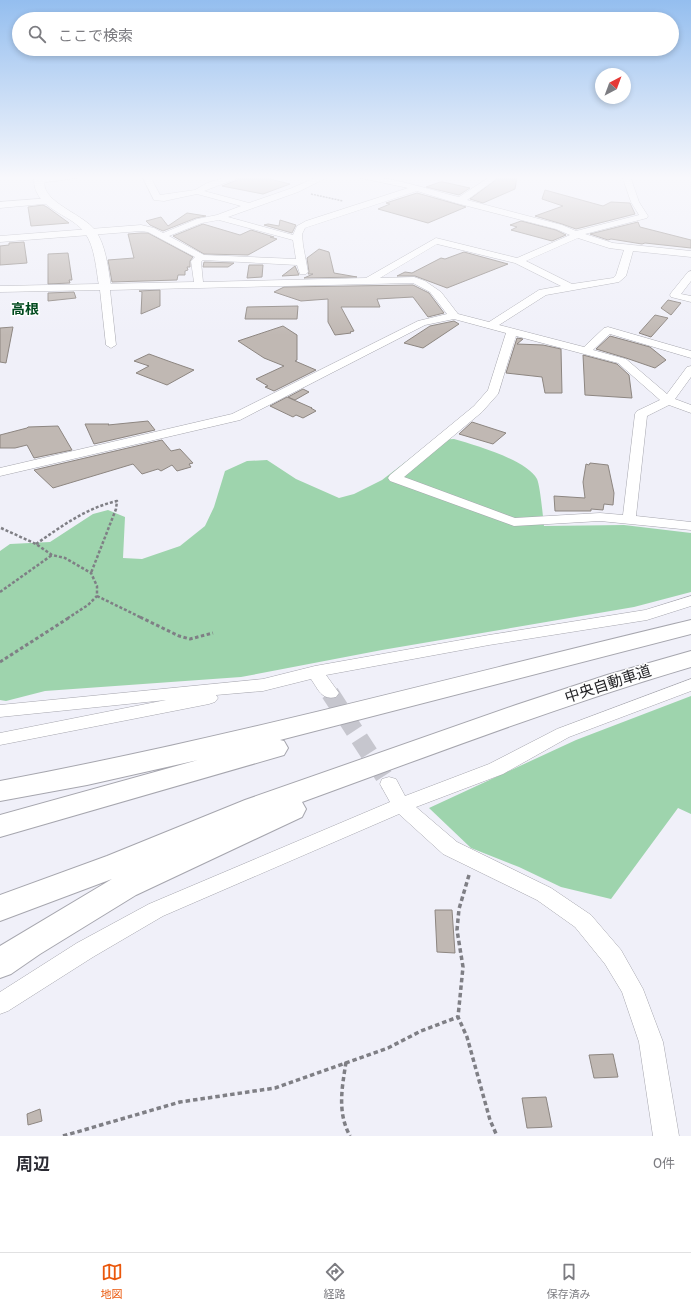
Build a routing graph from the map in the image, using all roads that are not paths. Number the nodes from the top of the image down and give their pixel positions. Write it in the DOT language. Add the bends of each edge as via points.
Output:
graph roads {
  1 [pos="87,229"];
  2 [pos="128,229"];
  3 [pos="146,229"];
  4 [pos="180,229"];
  5 [pos="262,229"];
  6 [pos="300,229"];
  7 [pos="564,229"];
  8 [pos="598,229"];
  9 [pos="90,232"];
  10 [pos="577,235"];
  11 [pos="162,236"];
  12 [pos="0,239"];
  13 [pos="298,239"];
  14 [pos="628,248"];
  15 [pos="691,254"];
  16 [pos="201,257"];
  17 [pos="518,261"];
  18 [pos="301,262"];
  19 [pos="691,274"];
  20 [pos="367,281"];
  21 [pos="305,283"];
  22 [pos="199,285"];
  23 [pos="105,286"];
  24 [pos="570,287"];
  25 [pos="0,289"];
  26 [pos="691,299"];
  27 [pos="454,316"];
  28 [pos="490,326"];
  29 [pos="512,332"];
  30 [pos="111,345"];
  31 [pos="586,351"];
  32 [pos="691,355"];
  33 [pos="691,369"];
  34 [pos="668,401"];
  35 [pos="691,409"];
  36 [pos="0,472"];
  37 [pos="629,520"];
  38 [pos="691,526"];
  39 [pos="691,601"];
  40 [pos="691,627"];
  41 [pos="691,659"];
  42 [pos="540,666"];
  43 [pos="315,672"];
  44 [pos="263,685"];
  45 [pos="691,685"];
  46 [pos="330,693"];
  47 [pos="0,711"];
  48 [pos="526,711"];
  49 [pos="0,739"];
  50 [pos="389,784"];
  51 [pos="0,792"];
  52 [pos="401,805"];
  53 [pos="0,826"];
  54 [pos="0,908"];
  55 [pos="0,964"];
  56 [pos="0,1004"];
  57 [pos="666,1136"];
  1 -- 9 [label="street"];
  2 -- 9 [label="street"];
  3 -- 11 [label="street"];
  4 -- 11 [label="street"];
  5 -- 13 [label="street"];
  6 -- 13 [label="street"];
  7 -- 10 [label="street"];
  8 -- 10 [label="street"];
  9 -- 12 [label="street"];
  9 -- 23 [label="street" via="96,243"];
  10 -- 14 [label="street"];
  10 -- 17 [label="street"];
  11 -- 16 [label="street"];
  13 -- 18 [label="street"];
  14 -- 15 [label="street"];
  14 -- 24 [label="street" via="621,276 616,280"];
  16 -- 18 [label="street"];
  16 -- 22 [label="street" via="196,261"];
  17 -- 20 [label="street" via="436,241"];
  17 -- 24 [label="street"];
  18 -- 21 [label="street"];
  19 -- 26 [label="street" via="675,295"];
  20 -- 21 [label="street"];
  20 -- 27 [label="street" via="414,280 426,284 433,288"];
  21 -- 22 [label="street"];
  22 -- 23 [label="street"];
  23 -- 25 [label="street"];
  23 -- 30 [label="street"];
  24 -- 28 [label="street" via="538,294"];
  27 -- 28 [label="street"];
  27 -- 36 [label="street" via="422,323 236,417"];
  28 -- 29 [label="street"];
  29 -- 31 [label="street"];
  29 -- 37 [label="street" via="494,392 478,409 396,478 514,522 600,517"];
  31 -- 32 [label="street" via="608,330"];
  31 -- 34 [label="street" via="622,361"];
  33 -- 34 [label="street"];
  34 -- 35 [label="street"];
  34 -- 37 [label="street" via="641,414"];
  37 -- 38 [label="street"];
  39 -- 43 [label="street" via="647,615 489,640"];
  40 -- 42 [label="highway"];
  41 -- 48 [label="highway, 中央自動車道"];
  42 -- 51 [label="highway" via="215,748 89,776"];
  42 -- 53 [label="highway" via="391,715"];
  43 -- 44 [label="street"];
  43 -- 46 [label="street"];
  44 -- 47 [label="street"];
  44 -- 49 [label="street" via="185,704"];
  45 -- 52 [label="street" via="563,733 496,769"];
  48 -- 54 [label="highway" via="255,808 118,864"];
  48 -- 55 [label="highway" via="257,824 125,886"];
  50 -- 52 [label="street"];
  52 -- 56 [label="street" via="156,910 84,950"];
  52 -- 57 [label="street" via="450,848 544,894 583,921 613,957 632,989 651,1042"];
}
